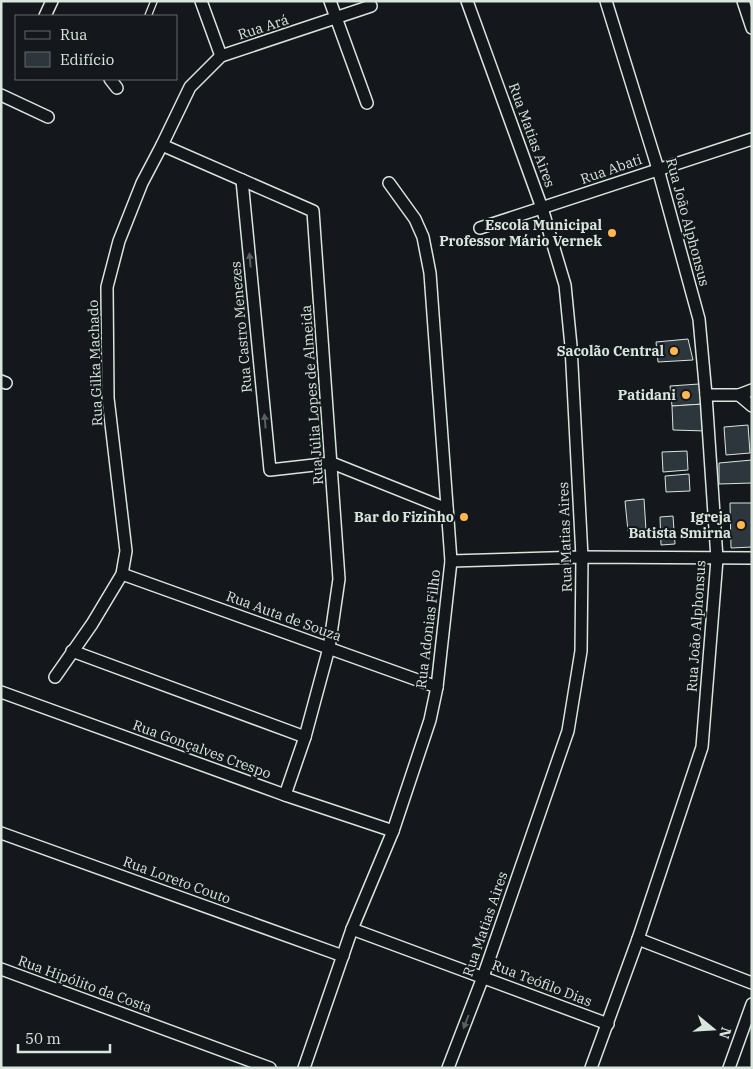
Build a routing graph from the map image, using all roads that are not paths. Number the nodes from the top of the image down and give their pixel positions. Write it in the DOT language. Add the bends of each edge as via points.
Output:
graph roads {
  1 [pos="52,1"];
  2 [pos="154,1"];
  3 [pos="202,1"];
  4 [pos="330,1"];
  5 [pos="467,1"];
  6 [pos="606,1"];
  7 [pos="743,1"];
  8 [pos="371,6"];
  9 [pos="45,15"];
  10 [pos="148,15"];
  11 [pos="336,18"];
  12 [pos="752,28"];
  13 [pos="221,56"];
  14 [pos="1,95"];
  15 [pos="367,103"];
  16 [pos="48,117"];
  17 [pos="752,139"];
  18 [pos="162,145"];
  19 [pos="658,169"];
  20 [pos="242,180"];
  21 [pos="389,183"];
  22 [pos="542,208"];
  23 [pos="480,228"];
  24 [pos="752,390"];
  25 [pos="739,394"];
  26 [pos="706,395"];
  27 [pos="752,406"];
  28 [pos="332,463"];
  29 [pos="447,508"];
  30 [pos="582,557"];
  31 [pos="752,558"];
  32 [pos="717,559"];
  33 [pos="451,560"];
  34 [pos="122,574"];
  35 [pos="329,648"];
  36 [pos="72,651"];
  37 [pos="55,677"];
  38 [pos="437,687"];
  39 [pos="1,692"];
  40 [pos="305,737"];
  41 [pos="285,795"];
  42 [pos="393,831"];
  43 [pos="1,833"];
  44 [pos="352,929"];
  45 [pos="638,939"];
  46 [pos="343,956"];
  47 [pos="1,969"];
  48 [pos="483,977"];
  49 [pos="752,983"];
  50 [pos="752,1004"];
  51 [pos="608,1024"];
  52 [pos="270,1068"];
  53 [pos="304,1068"];
  54 [pos="448,1068"];
  55 [pos="591,1068"];
  56 [pos="729,1068"];
  1 -- 9 [label="street"];
  2 -- 10 [label="lane"];
  3 -- 13 [label="street"];
  4 -- 11 [label="street"];
  5 -- 22 [label="street, Rua Matias Aires"];
  6 -- 19 [label="street, Rua João Alphonsus"];
  7 -- 12 [label="street"];
  8 -- 11 [label="street, Rua Ará"];
  11 -- 13 [label="street, Rua Ará"];
  11 -- 15 [label="street"];
  13 -- 18 [label="street, Rua Gilka Machado" via="190,87"];
  14 -- 16 [label="street"];
  17 -- 19 [label="street, Rua Abati"];
  18 -- 20 [label="street, Rua Júlia Lopes de Almeida"];
  18 -- 34 [label="street, Rua Gilka Machado" via="122,232 107,287 108,398 126,551"];
  19 -- 22 [label="street, Rua Abati"];
  19 -- 26 [label="street, Rua João Alphonsus" via="699,319"];
  20 -- 28 [label="street, Rua Júlia Lopes de Almeida" via="313,211"];
  28 -- 20 [label="street, Rua Castro Menezes, one-way" via="270,470"];
  21 -- 29 [label="street, Rua Adonias Filho" via="419,228 430,273"];
  22 -- 23 [label="street, Rua Abati"];
  22 -- 30 [label="street, Rua Matias Aires" via="565,285"];
  24 -- 25 [label="street"];
  25 -- 26 [label="street"];
  25 -- 27 [label="street"];
  26 -- 32 [label="street, Rua João Alphonsus"];
  28 -- 29 [label="street"];
  28 -- 35 [label="street, Rua Júlia Lopes de Almeida" via="339,579"];
  29 -- 33 [label="street, Rua Adonias Filho"];
  30 -- 32 [label="street"];
  30 -- 33 [label="street"];
  30 -- 48 [label="street, Rua Matias Aires" via="580,651 568,731"];
  31 -- 32 [label="street"];
  32 -- 45 [label="street, Rua João Alphonsus" via="702,747"];
  33 -- 38 [label="street, Rua Adonias Filho"];
  34 -- 35 [label="street, Rua Auta de Souza"];
  34 -- 36 [label="street, Rua Gilka Machado"];
  35 -- 38 [label="street, Rua Auta de Souza"];
  35 -- 40 [label="street, Rua Júlia Lopes de Almeida"];
  36 -- 37 [label="street, Rua Gilka Machado"];
  36 -- 40 [label="street"];
  38 -- 42 [label="street, Rua Adonias Filho" via="430,720"];
  39 -- 41 [label="street, Rua Gonçalves Crespo"];
  40 -- 41 [label="street, Rua Júlia Lopes de Almeida"];
  41 -- 42 [label="street, Rua Gonçalves Crespo"];
  42 -- 44 [label="street, Rua Adonias Filho"];
  43 -- 46 [label="street, Rua Loreto Couto"];
  44 -- 46 [label="street, Rua Adonias Filho"];
  44 -- 48 [label="street, Rua Teófilo Dias"];
  45 -- 49 [label="street"];
  45 -- 51 [label="street, Rua João Alphonsus"];
  46 -- 53 [label="street, Rua Adonias Filho"];
  47 -- 52 [label="street, Rua Hipólito da Costa"];
  48 -- 51 [label="street, Rua Teófilo Dias"];
  48 -- 54 [label="street, Rua Matias Aires, one-way"];
  50 -- 56 [label="street"];
  51 -- 55 [label="street, Rua João Alphonsus"];
}
